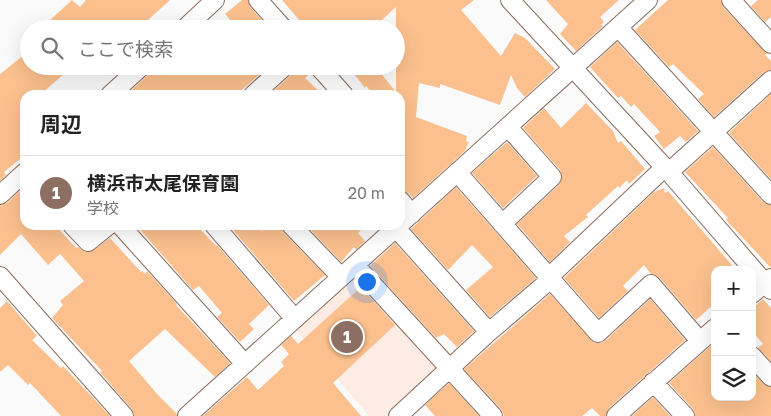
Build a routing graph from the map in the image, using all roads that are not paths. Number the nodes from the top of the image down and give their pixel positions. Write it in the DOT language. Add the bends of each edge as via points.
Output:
graph roads {
  1 [pos="215,0"];
  2 [pos="258,0"];
  3 [pos="510,0"];
  4 [pos="648,0"];
  5 [pos="731,0"];
  6 [pos="194,20"];
  7 [pos="276,20"];
  8 [pos="618,27"];
  9 [pos="771,44"];
  10 [pos="572,69"];
  11 [pos="132,75"];
  12 [pos="275,75"];
  13 [pos="326,75"];
  14 [pos="771,80"];
  15 [pos="116,90"];
  16 [pos="259,90"];
  17 [pos="340,90"];
  18 [pos="508,127"];
  19 [pos="714,132"];
  20 [pos="666,170"];
  21 [pos="457,172"];
  22 [pos="20,177"];
  23 [pos="0,195"];
  24 [pos="771,195"];
  25 [pos="405,220"];
  26 [pos="502,224"];
  27 [pos="405,227"];
  28 [pos="77,230"];
  29 [pos="103,230"];
  30 [pos="124,230"];
  31 [pos="218,230"];
  32 [pos="296,230"];
  33 [pos="394,230"];
  34 [pos="355,265"];
  35 [pos="0,276"];
  36 [pos="341,277"];
  37 [pos="550,278"];
  38 [pos="765,286"];
  39 [pos="295,319"];
  40 [pos="711,331"];
  41 [pos="490,332"];
  42 [pos="700,341"];
  43 [pos="756,360"];
  44 [pos="245,364"];
  45 [pos="450,369"];
  46 [pos="771,377"];
  47 [pos="653,382"];
  48 [pos="124,416"];
  49 [pos="187,416"];
  50 [pos="398,416"];
  51 [pos="493,416"];
  52 [pos="616,416"];
  53 [pos="684,416"];
  1 -- 6 [label="street"];
  2 -- 7 [label="street"];
  3 -- 10 [label="street"];
  4 -- 8 [label="street"];
  5 -- 9 [label="street"];
  8 -- 10 [label="street"];
  8 -- 19 [label="street"];
  10 -- 18 [label="street"];
  10 -- 20 [label="street"];
  11 -- 15 [label="street"];
  12 -- 16 [label="street"];
  13 -- 17 [label="street"];
  14 -- 19 [label="street"];
  18 -- 21 [label="street"];
  18 -- 26 [label="street" via="552,177"];
  19 -- 20 [label="street"];
  19 -- 24 [label="street"];
  20 -- 37 [label="street"];
  20 -- 38 [label="street"];
  21 -- 25 [label="street"];
  21 -- 26 [label="street"];
  22 -- 23 [label="street"];
  26 -- 37 [label="street"];
  27 -- 41 [label="street"];
  28 -- 29 [label="street" via="88,242"];
  30 -- 44 [label="street"];
  31 -- 39 [label="street"];
  32 -- 36 [label="street"];
  33 -- 34 [label="street"];
  34 -- 36 [label="street"];
  34 -- 45 [label="street"];
  35 -- 48 [label="street"];
  36 -- 39 [label="street"];
  37 -- 41 [label="street"];
  37 -- 42 [label="street" via="598,333 651,284"];
  39 -- 44 [label="street"];
  40 -- 42 [label="street"];
  41 -- 45 [label="street"];
  42 -- 47 [label="street"];
  43 -- 46 [label="street"];
  44 -- 49 [label="street"];
  45 -- 50 [label="street"];
  45 -- 51 [label="street"];
  47 -- 52 [label="street"];
  47 -- 53 [label="street"];
}
